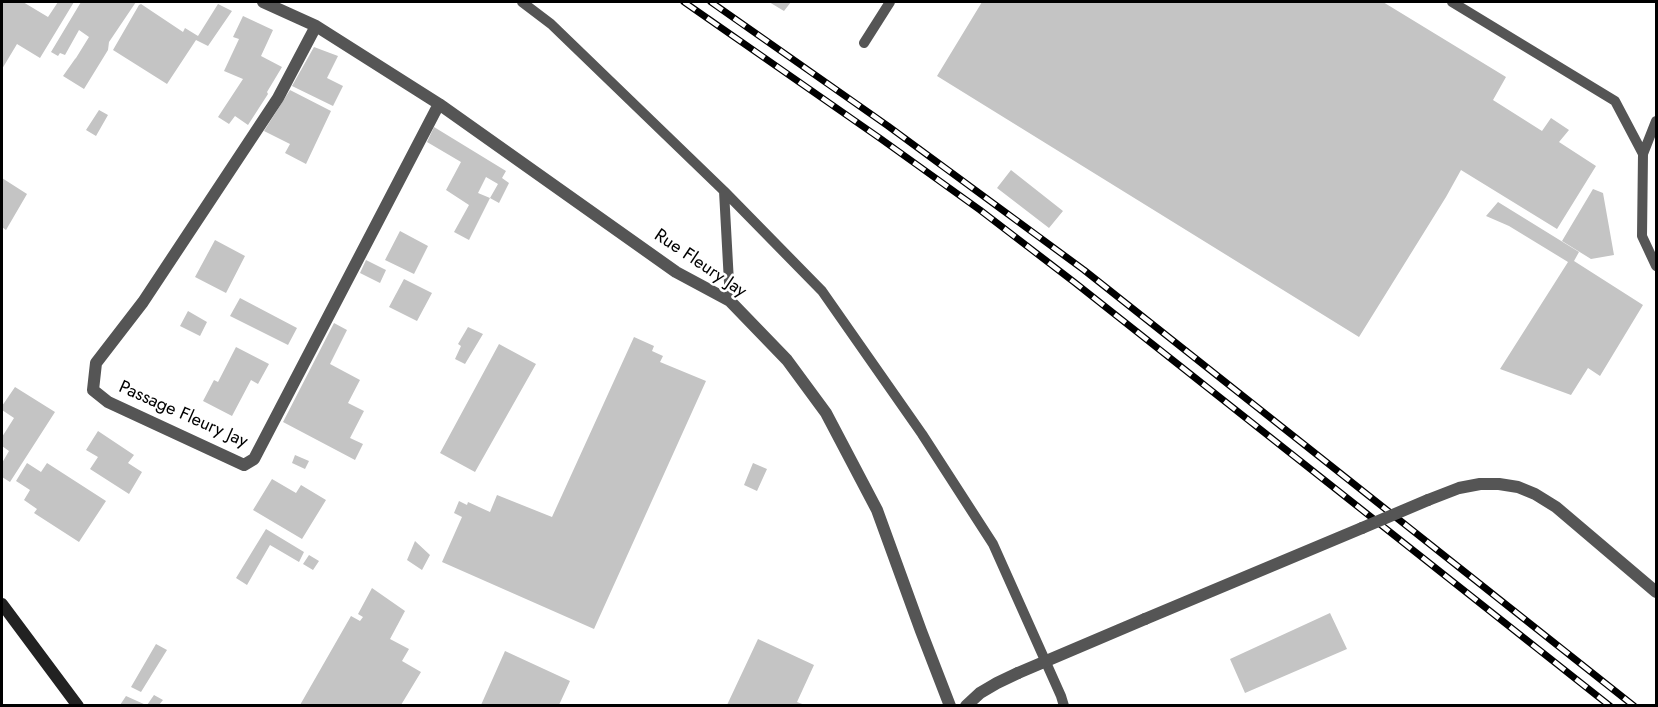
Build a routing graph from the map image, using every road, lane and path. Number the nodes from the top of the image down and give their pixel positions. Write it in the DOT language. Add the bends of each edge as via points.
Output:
graph roads {
  1 [pos="263,2"];
  2 [pos="522,2"];
  3 [pos="890,2"];
  4 [pos="1452,2"];
  5 [pos="316,26"];
  6 [pos="864,43"];
  7 [pos="439,104"];
  8 [pos="1656,121"];
  9 [pos="1643,154"];
  10 [pos="724,191"];
  11 [pos="1656,266"];
  12 [pos="729,301"];
  13 [pos="1656,592"];
  14 [pos="2,604"];
  15 [pos="78,705"];
  16 [pos="950,705"];
  17 [pos="966,705"];
  18 [pos="1064,705"];
  1 -- 5 [label="street, Rue Fleury Jay"];
  2 -- 10 [label="lane" via="551,24"];
  3 -- 6 [label="lane"];
  4 -- 9 [label="lane" via="1615,101"];
  5 -- 7 [label="street, Rue Fleury Jay"];
  5 -- 7 [label="street, Passage Fleury Jay" via="278,98 143,302 96,363 93,390 108,402 244,465 254,459"];
  7 -- 12 [label="street, Rue Fleury Jay" via="676,272"];
  8 -- 9 [label="lane"];
  9 -- 11 [label="lane" via="1642,236"];
  10 -- 12 [label="lane"];
  10 -- 18 [label="lane" via="822,291 922,434 993,544"];
  12 -- 16 [label="street, Rue Fleury Jay" via="787,360 826,413 877,510"];
  13 -- 17 [label="street, bridge" via="1556,507 1535,494 1518,487 1480,484 1428,500 1018,673"];
  14 -- 15 [label="main road"];
}
